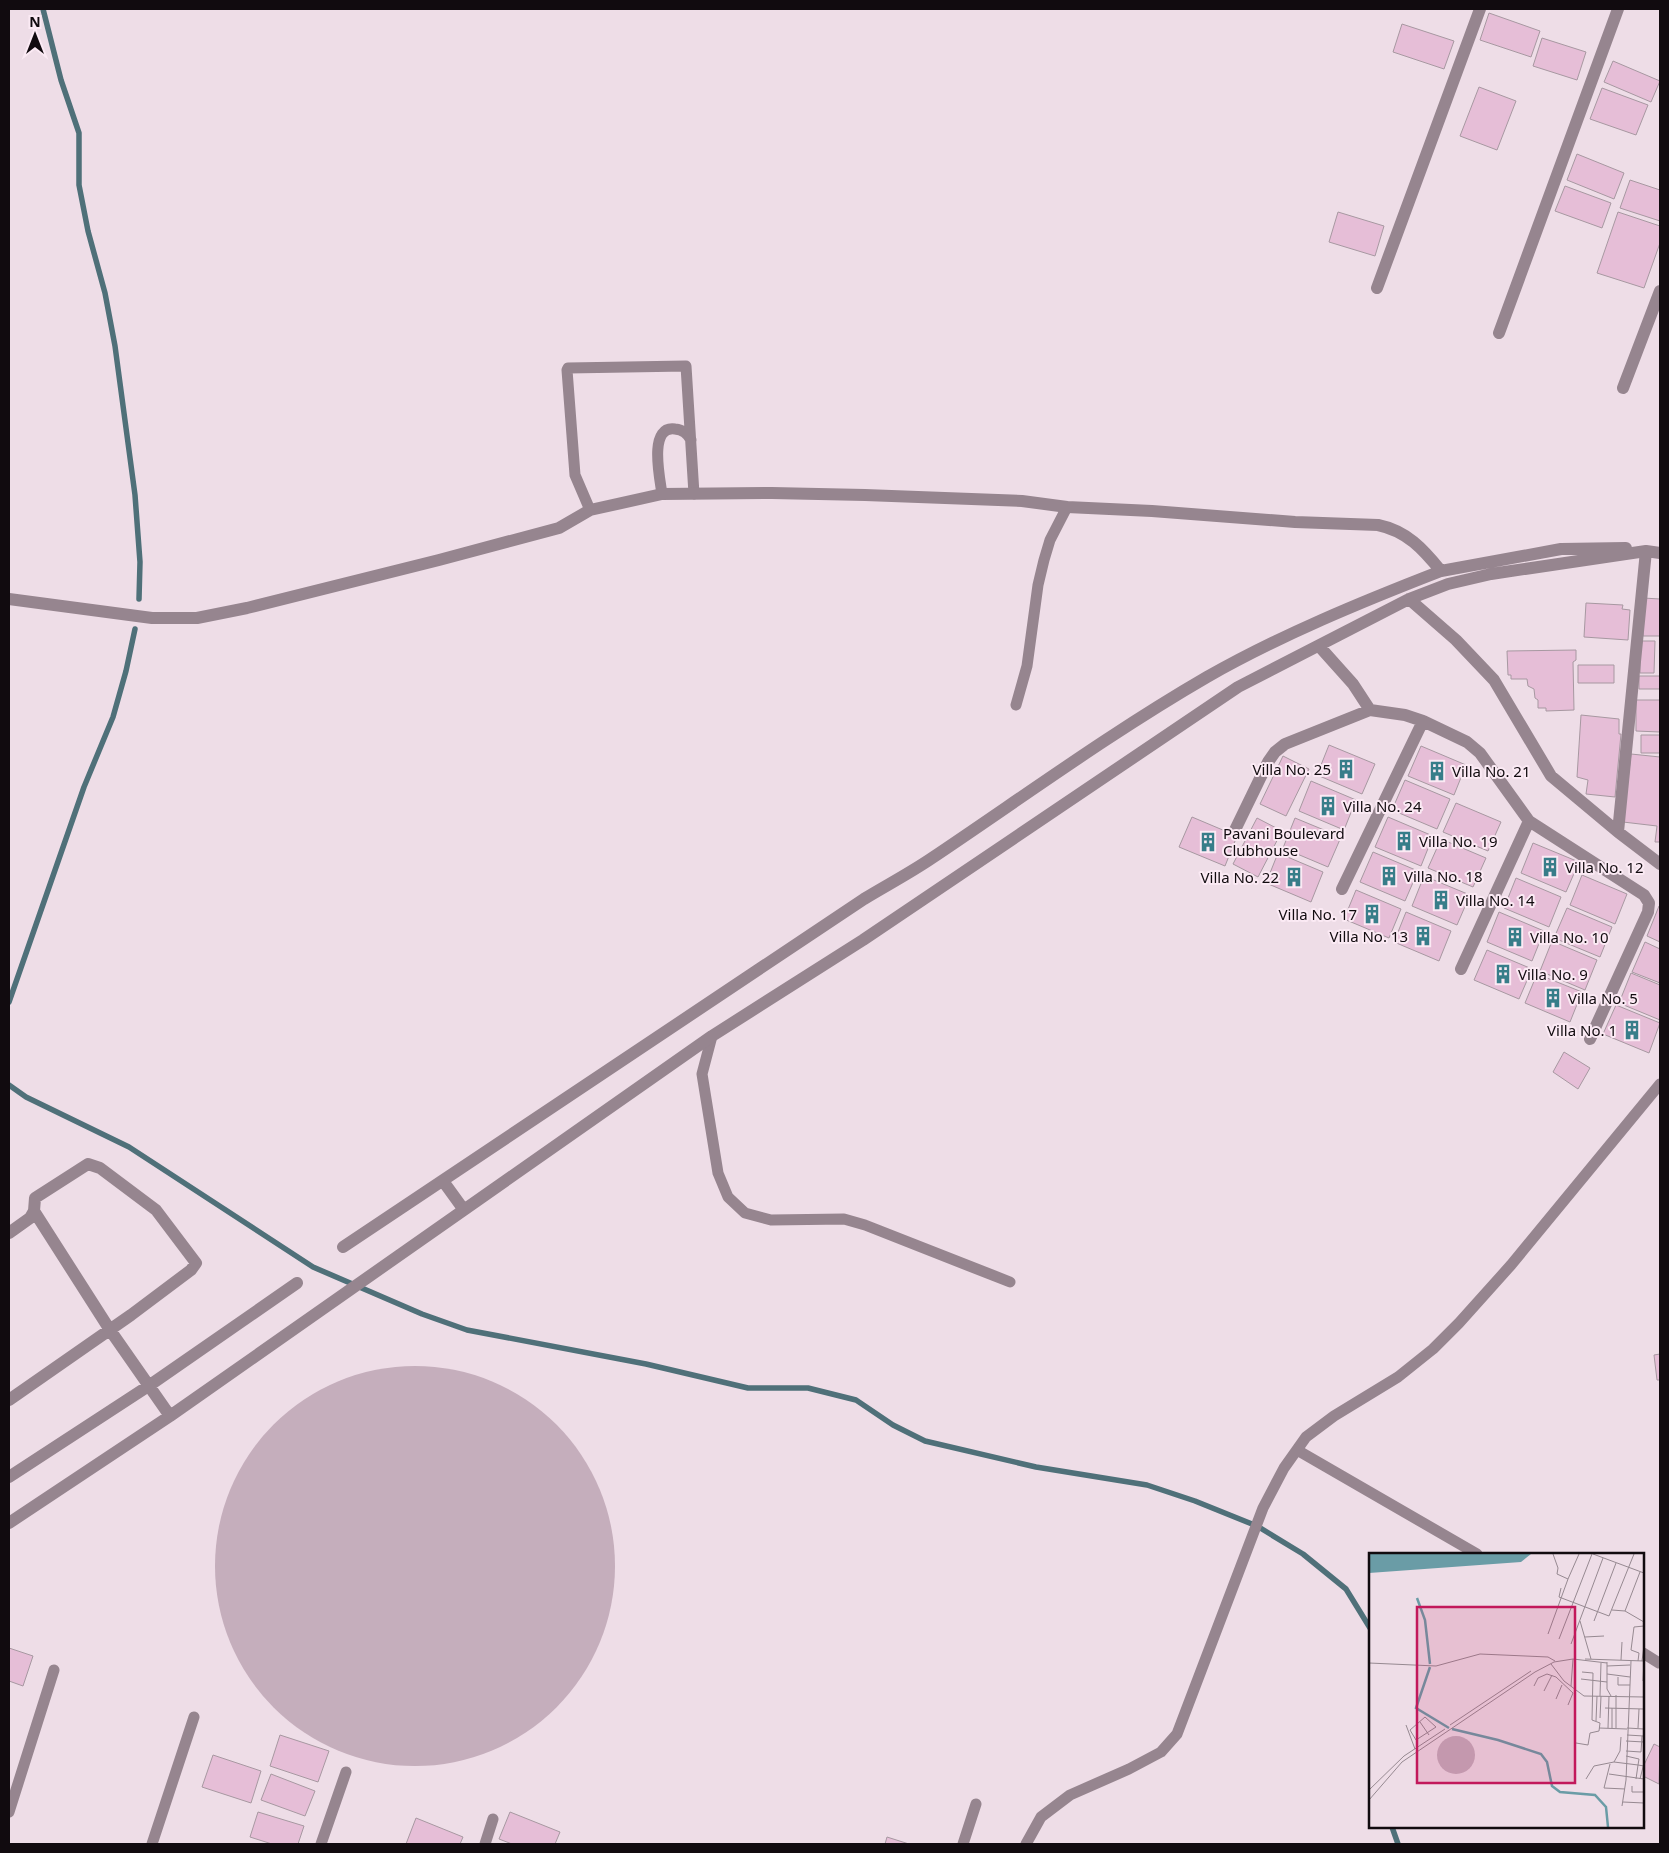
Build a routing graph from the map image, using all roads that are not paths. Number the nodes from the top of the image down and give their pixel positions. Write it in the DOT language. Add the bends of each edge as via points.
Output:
graph roads {
  1 [pos="1480,9"];
  2 [pos="1618,9"];
  3 [pos="1378,288"];
  4 [pos="1660,291"];
  5 [pos="1499,333"];
  6 [pos="1622,388"];
  7 [pos="691,440"];
  8 [pos="662,494"];
  9 [pos="694,494"];
  10 [pos="1067,507"];
  11 [pos="590,510"];
  12 [pos="1660,547"];
  13 [pos="1646,551"];
  14 [pos="1660,554"];
  15 [pos="1441,572"];
  16 [pos="9,598"];
  17 [pos="1409,599"];
  18 [pos="1319,646"];
  19 [pos="1016,705"];
  20 [pos="1370,710"];
  21 [pos="1423,721"];
  22 [pos="1529,821"];
  23 [pos="1235,830"];
  24 [pos="1618,832"];
  25 [pos="1660,864"];
  26 [pos="1342,889"];
  27 [pos="1461,969"];
  28 [pos="712,1036"];
  29 [pos="1590,1039"];
  30 [pos="1660,1084"];
  31 [pos="443,1181"];
  32 [pos="464,1210"];
  33 [pos="34,1212"];
  34 [pos="9,1233"];
  35 [pos="343,1247"];
  36 [pos="1010,1282"];
  37 [pos="297,1283"];
  38 [pos="110,1330"];
  39 [pos="150,1386"];
  40 [pos="9,1400"];
  41 [pos="170,1416"];
  42 [pos="1297,1450"];
  43 [pos="9,1477"];
  44 [pos="9,1523"];
  45 [pos="1475,1553"];
  46 [pos="1644,1654"];
  47 [pos="1659,1663"];
  48 [pos="54,1670"];
  49 [pos="194,1717"];
  50 [pos="346,1772"];
  51 [pos="976,1804"];
  52 [pos="9,1812"];
  53 [pos="493,1819"];
  54 [pos="152,1844"];
  55 [pos="321,1844"];
  56 [pos="485,1844"];
  57 [pos="963,1844"];
  58 [pos="1026,1844"];
  1 -- 3 [label="street"];
  2 -- 5 [label="street"];
  4 -- 6 [label="street"];
  7 -- 8 [label="lane" via="685,432 672,428 660,437 657,446"];
  7 -- 9 [label="lane"];
  7 -- 11 [label="lane" via="686,366 568,368 575,475"];
  8 -- 9 [label="street"];
  8 -- 11 [label="street"];
  9 -- 10 [label="street" via="865,495 1022,501"];
  10 -- 15 [label="street" via="1378,525 1403,534 1422,548"];
  10 -- 19 [label="lane" via="1044,560 1027,666"];
  11 -- 16 [label="street" via="559,528 256,606 197,618 152,618"];
  12 -- 15 [label="street" via="1561,549"];
  13 -- 14 [label="street"];
  13 -- 17 [label="street" via="1491,574 1448,584"];
  13 -- 24 [label="street"];
  15 -- 31 [label="street" via="1302,629 1207,677 856,905"];
  17 -- 18 [label="street"];
  17 -- 24 [label="street" via="1456,640 1494,680 1551,776"];
  18 -- 20 [label="street" via="1353,684"];
  18 -- 28 [label="street" via="1238,687 863,940"];
  20 -- 21 [label="street"];
  20 -- 23 [label="street" via="1285,744 1275,752"];
  21 -- 22 [label="street" via="1468,742 1480,753"];
  21 -- 26 [label="street"];
  22 -- 27 [label="street"];
  22 -- 29 [label="street" via="1644,894 1649,902 1648,912"];
  24 -- 25 [label="street"];
  28 -- 32 [label="street"];
  28 -- 36 [label="lane" via="702,1074 718,1173 728,1197 744,1213 771,1220 844,1220 865,1225"];
  30 -- 42 [label="lane" via="1459,1323 1398,1377 1334,1416 1306,1438"];
  31 -- 32 [label="street"];
  31 -- 35 [label="street"];
  32 -- 41 [label="street"];
  33 -- 34 [label="street"];
  33 -- 38 [label="street"];
  33 -- 38 [label="street" via="34,1198 88,1164 100,1168 156,1210 196,1263 192,1270"];
  37 -- 39 [label="street"];
  38 -- 39 [label="street"];
  38 -- 40 [label="street"];
  39 -- 41 [label="street"];
  39 -- 43 [label="street"];
  41 -- 44 [label="street"];
  42 -- 45 [label="lane"];
  42 -- 58 [label="lane" via="1263,1508 1177,1734 1161,1752 1070,1795 1041,1817"];
  46 -- 47 [label="lane"];
  48 -- 52 [label="lane"];
  49 -- 54 [label="lane"];
  50 -- 55 [label="lane"];
  51 -- 57 [label="lane"];
  53 -- 56 [label="lane"];
}
